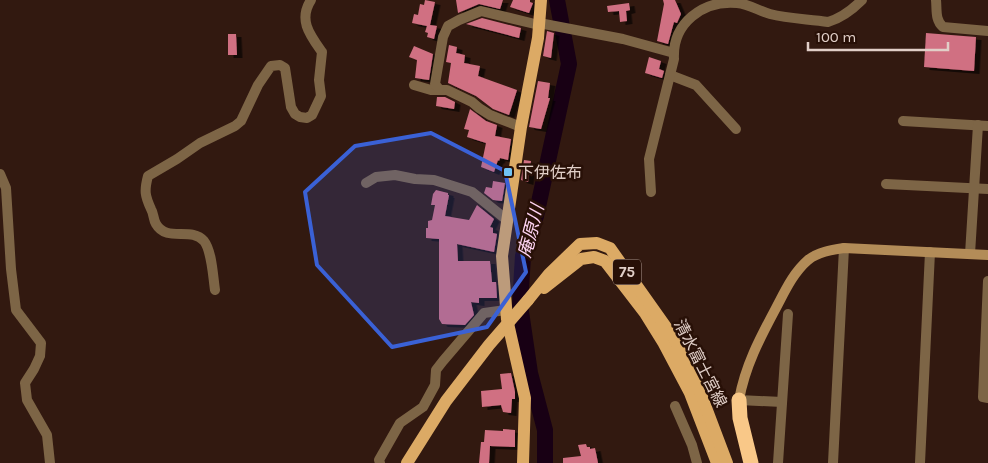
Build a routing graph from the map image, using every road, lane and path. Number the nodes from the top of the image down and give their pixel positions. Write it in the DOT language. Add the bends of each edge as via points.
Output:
graph roads {
  1 [pos="311,0"];
  2 [pos="541,0"];
  3 [pos="862,0"];
  4 [pos="936,0"];
  5 [pos="539,24"];
  6 [pos="988,31"];
  7 [pos="674,53"];
  8 [pos="670,76"];
  9 [pos="414,85"];
  10 [pos="439,89"];
  11 [pos="903,121"];
  12 [pos="983,125"];
  13 [pos="521,127"];
  14 [pos="736,130"];
  15 [pos="0,174"];
  16 [pos="366,183"];
  17 [pos="886,184"];
  18 [pos="974,189"];
  19 [pos="988,190"];
  20 [pos="651,192"];
  21 [pos="507,220"];
  22 [pos="844,248"];
  23 [pos="930,252"];
  24 [pos="970,254"];
  25 [pos="988,255"];
  26 [pos="988,281"];
  27 [pos="216,290"];
  28 [pos="506,310"];
  29 [pos="788,314"];
  30 [pos="694,391"];
  31 [pos="988,398"];
  32 [pos="739,400"];
  33 [pos="782,402"];
  34 [pos="675,406"];
  35 [pos="50,463"];
  36 [pos="380,463"];
  37 [pos="407,463"];
  38 [pos="523,463"];
  39 [pos="697,463"];
  40 [pos="717,463"];
  41 [pos="727,463"];
  42 [pos="742,463"];
  43 [pos="751,463"];
  44 [pos="778,463"];
  45 [pos="832,463"];
  46 [pos="920,463"];
  1 -- 27 [label="street" via="304,19 308,32 322,52 320,96 312,115 307,118 294,114 285,68 271,66 241,121 148,176 145,192 154,222 171,234 188,234 202,239 209,250"];
  2 -- 5 [label="main road"];
  3 -- 7 [label="street" via="845,14 828,22 771,14 737,3 709,5 688,19 680,30"];
  4 -- 6 [label="street" via="937,18 943,27"];
  5 -- 7 [label="street" via="623,39"];
  5 -- 10 [label="street" via="481,11 448,26 442,38 436,72 435,84"];
  5 -- 13 [label="main road"];
  7 -- 8 [label="street"];
  8 -- 14 [label="street" via="696,85"];
  8 -- 20 [label="street" via="649,159"];
  9 -- 10 [label="street"];
  10 -- 13 [label="street" via="456,93 490,115"];
  11 -- 12 [label="street"];
  12 -- 18 [label="street"];
  13 -- 21 [label="main road"];
  15 -- 35 [label="street" via="6,188 16,310 41,343 40,356 24,383 27,400 47,435"];
  16 -- 21 [label="street" via="376,177 396,175 434,180 472,192"];
  17 -- 18 [label="street"];
  18 -- 19 [label="street"];
  18 -- 24 [label="street"];
  21 -- 28 [label="main road" via="502,256"];
  22 -- 23 [label="street"];
  22 -- 32 [label="street" via="818,254 793,277 756,346"];
  22 -- 45 [label="street"];
  23 -- 24 [label="street"];
  23 -- 46 [label="street"];
  24 -- 25 [label="street"];
  26 -- 31 [label="street" via="983,397"];
  28 -- 36 [label="street" via="484,313 443,361 436,370 435,385 423,407 400,423"];
  28 -- 38 [label="main road" via="525,398"];
  29 -- 33 [label="street"];
  30 -- 37 [label="main road, 清水富士宮線 / 75, bridge" via="673,337 610,248 597,243 580,244 549,274 489,345 446,401"];
  30 -- 40 [label="main road, 清水富士宮線 / 75"];
  30 -- 41 [label="main road, 清水富士宮線 / 75"];
  32 -- 33 [label="street"];
  32 -- 42 [label="highway" via="738,434"];
  32 -- 43 [label="highway"];
  33 -- 44 [label="street"];
  34 -- 39 [label="street"];
}
